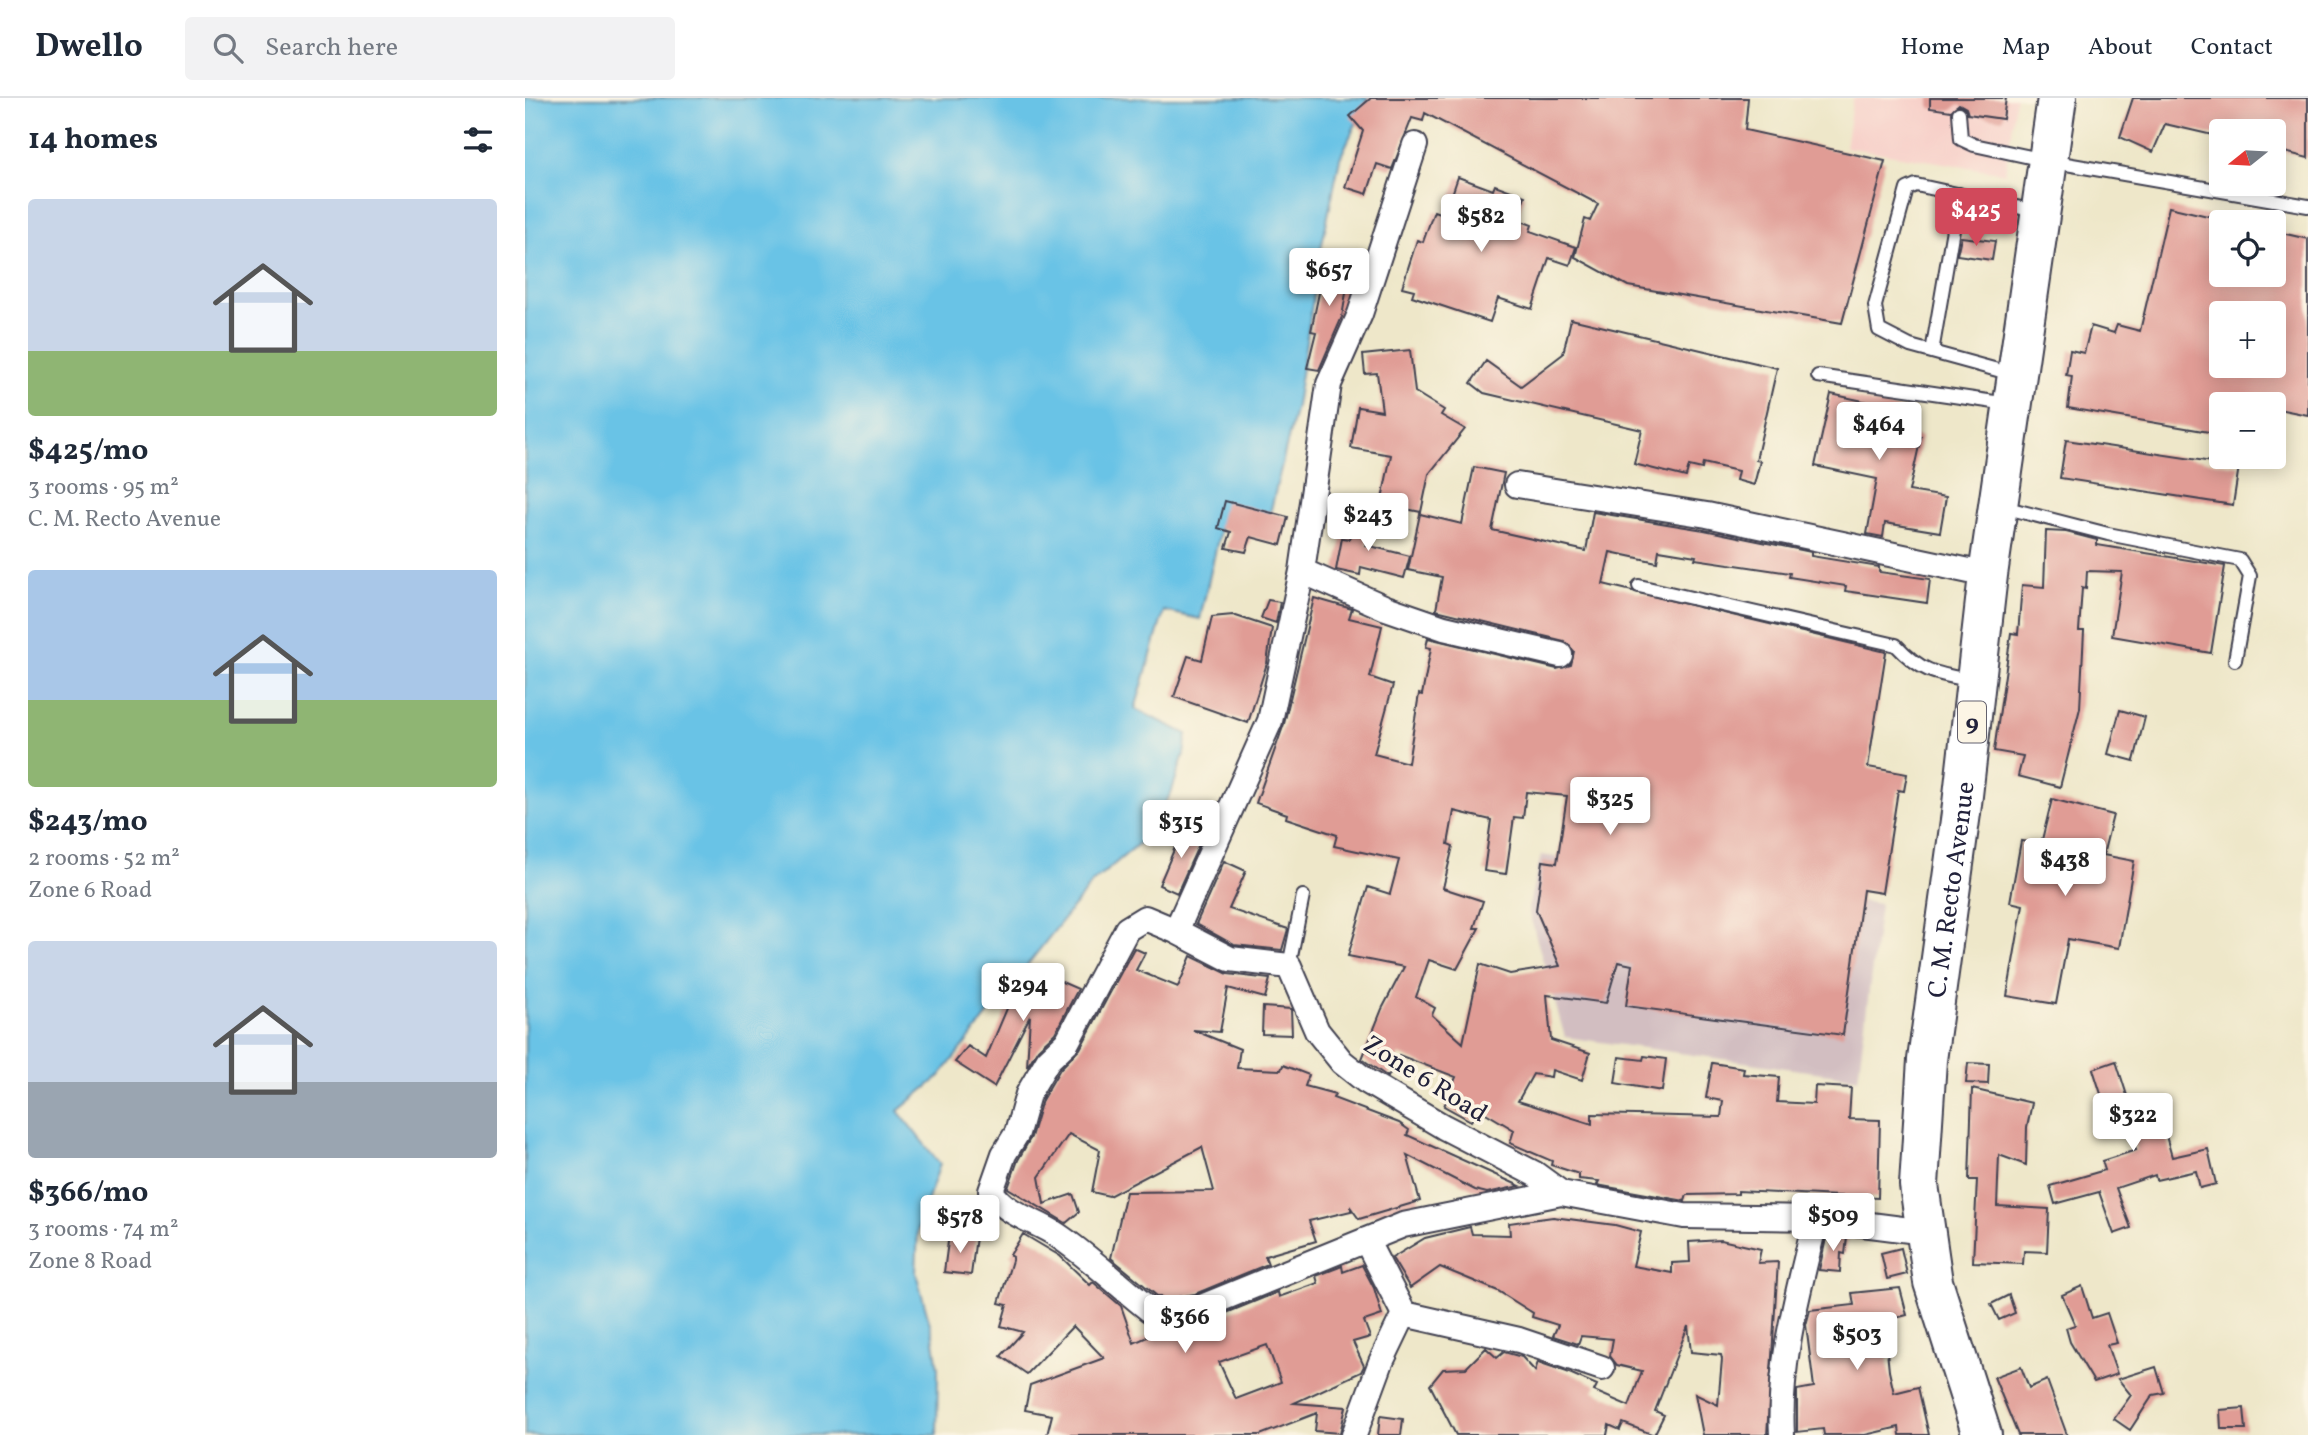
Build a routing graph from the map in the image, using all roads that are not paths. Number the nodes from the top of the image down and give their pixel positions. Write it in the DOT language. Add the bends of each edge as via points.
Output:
graph roads {
  1 [pos="2057,98"];
  2 [pos="1959,113"];
  3 [pos="1415,145"];
  4 [pos="2049,162"];
  5 [pos="1959,194"];
  6 [pos="2308,206"];
  7 [pos="2041,212"];
  8 [pos="1932,352"];
  9 [pos="1818,376"];
  10 [pos="2014,390"];
  11 [pos="1517,485"];
  12 [pos="1999,506"];
  13 [pos="1302,571"];
  14 [pos="1988,575"];
  15 [pos="1639,586"];
  16 [pos="1560,655"];
  17 [pos="2235,660"];
  18 [pos="1977,681"];
  19 [pos="1303,896"];
  20 [pos="1176,931"];
  21 [pos="1289,967"];
  22 [pos="1561,1193"];
  23 [pos="1816,1218"];
  24 [pos="1925,1232"];
  25 [pos="1366,1240"];
  26 [pos="1404,1314"];
  27 [pos="1950,1345"];
  28 [pos="1602,1368"];
  29 [pos="1354,1435"];
  30 [pos="1782,1435"];
  31 [pos="1967,1435"];
  32 [pos="1982,1435"];
  1 -- 4 [label="highway, C. M. Recto Avenue / 9"];
  2 -- 4 [label="lane" via="1961,139"];
  3 -- 13 [label="street" via="1360,314 1329,384"];
  4 -- 6 [label="lane"];
  4 -- 7 [label="highway, C. M. Recto Avenue / 9"];
  5 -- 7 [label="lane"];
  5 -- 8 [label="lane"];
  5 -- 8 [label="lane" via="1916,185 1907,189 1875,306 1879,330"];
  7 -- 10 [label="highway, C. M. Recto Avenue / 9"];
  8 -- 10 [label="lane"];
  9 -- 10 [label="lane"];
  10 -- 12 [label="highway, C. M. Recto Avenue / 9"];
  11 -- 14 [label="street" via="1707,514"];
  12 -- 14 [label="highway, C. M. Recto Avenue / 9"];
  12 -- 17 [label="lane" via="2240,560 2250,576"];
  13 -- 16 [label="street" via="1444,628"];
  13 -- 20 [label="street" via="1270,721"];
  14 -- 18 [label="highway, C. M. Recto Avenue / 9"];
  15 -- 18 [label="lane" via="1896,645 1929,673"];
  18 -- 24 [label="highway, C. M. Recto Avenue / 9" via="1927,1060 1919,1185"];
  19 -- 21 [label="lane"];
  20 -- 21 [label="street" via="1230,959"];
  20 -- 25 [label="street" via="1145,918 1127,929 1115,946 1067,1042 1048,1060 1028,1094 1017,1133 993,1179 991,1191 997,1201 1055,1234 1150,1310 1165,1314 1219,1301"];
  21 -- 22 [label="street, Zone 6 Road" via="1317,1031 1342,1062 1377,1088 1535,1174"];
  22 -- 23 [label="street, Zone 6 Road" via="1684,1216"];
  22 -- 25 [label="street" via="1455,1212"];
  23 -- 24 [label="street, Zone 6 Road"];
  23 -- 30 [label="street" via="1785,1352 1780,1391"];
  24 -- 27 [label="highway, C. M. Recto Avenue / 9"];
  25 -- 26 [label="street"];
  26 -- 28 [label="street" via="1519,1340"];
  26 -- 29 [label="street"];
  27 -- 31 [label="highway, C. M. Recto Avenue / 9"];
  27 -- 32 [label="highway, C. M. Recto Avenue / 9"];
}
